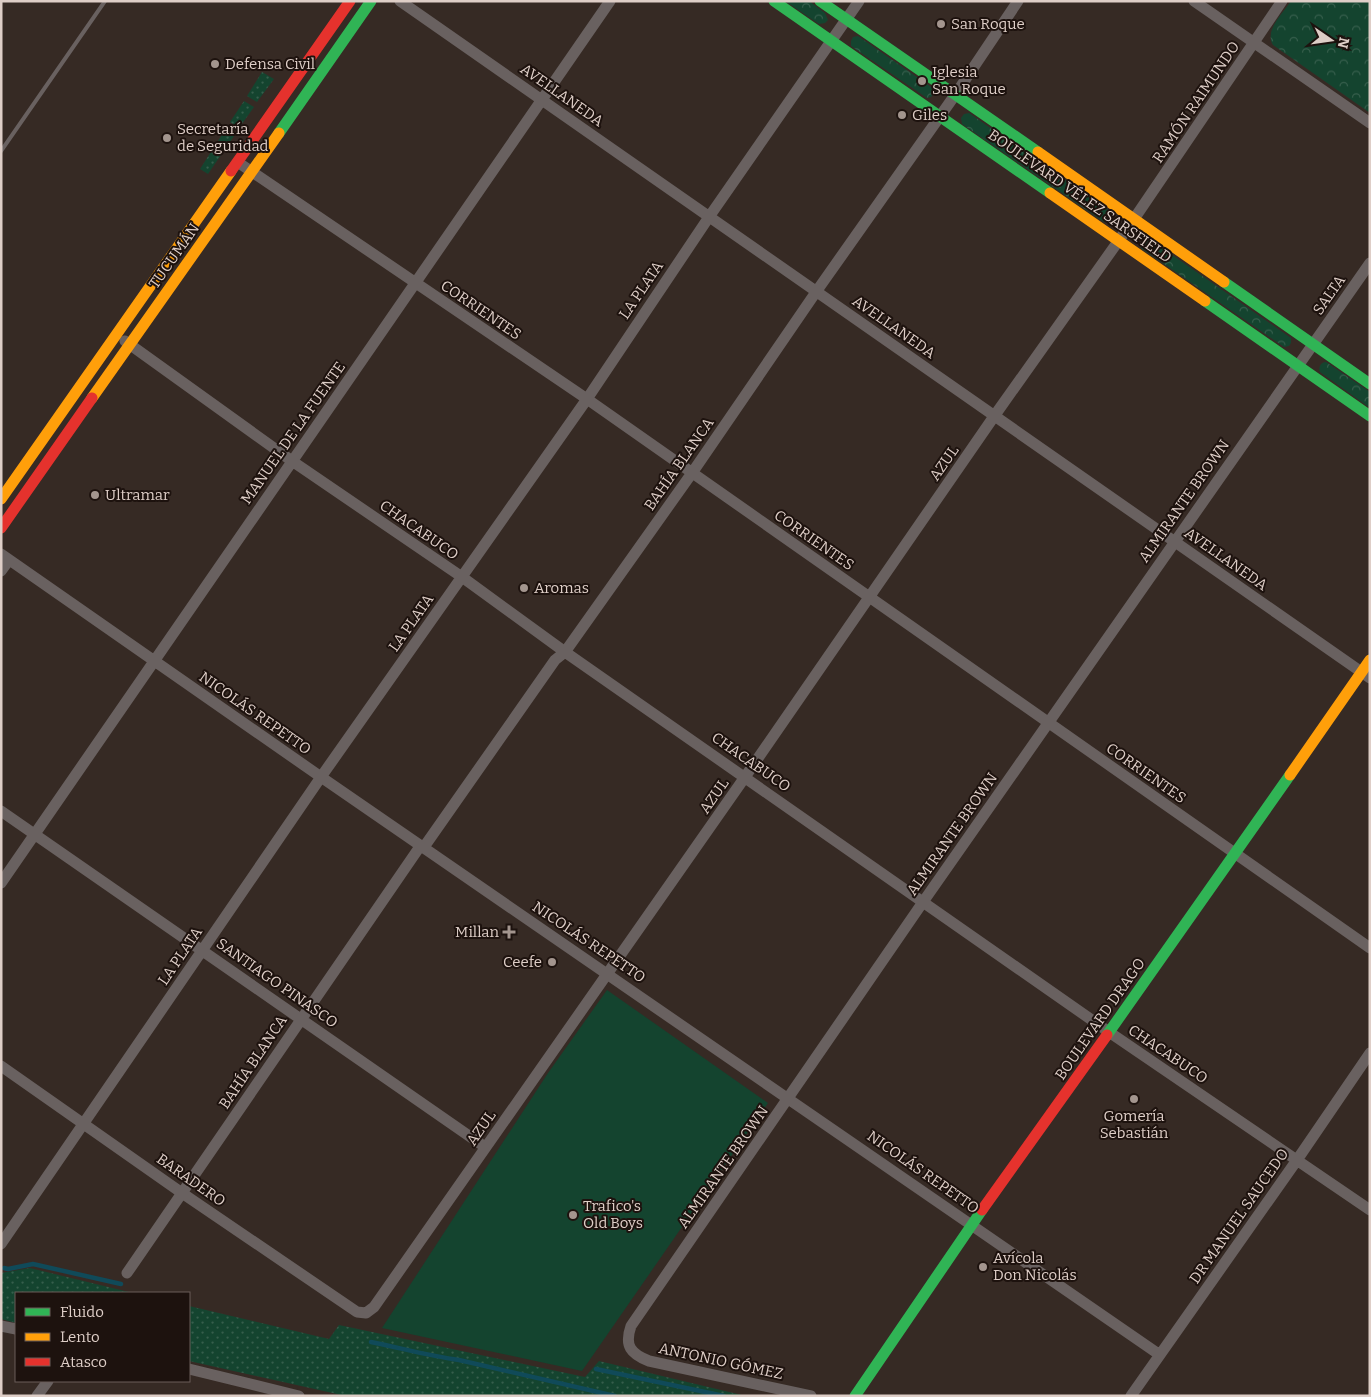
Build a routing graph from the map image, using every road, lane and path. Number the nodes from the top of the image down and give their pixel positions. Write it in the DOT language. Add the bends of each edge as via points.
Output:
graph roads {
  1 [pos="350,1"];
  2 [pos="371,1"];
  3 [pos="400,1"];
  4 [pos="610,1"];
  5 [pos="774,1"];
  6 [pos="820,1"];
  7 [pos="859,1"];
  8 [pos="1018,1"];
  9 [pos="1194,1"];
  10 [pos="1282,1"];
  11 [pos="846,19"];
  12 [pos="831,41"];
  13 [pos="1254,42"];
  14 [pos="955,95"];
  15 [pos="542,100"];
  16 [pos="940,116"];
  17 [pos="1370,123"];
  18 [pos="238,163"];
  19 [pos="251,172"];
  20 [pos="708,217"];
  21 [pos="1134,219"];
  22 [pos="1118,241"];
  23 [pos="1370,263"];
  24 [pos="415,284"];
  25 [pos="816,292"];
  26 [pos="117,336"];
  27 [pos="1313,344"];
  28 [pos="130,345"];
  29 [pos="1298,366"];
  30 [pos="1370,384"];
  31 [pos="586,398"];
  32 [pos="995,415"];
  33 [pos="1370,416"];
  34 [pos="292,461"];
  35 [pos="692,473"];
  36 [pos="1,499"];
  37 [pos="1,528"];
  38 [pos="1174,541"];
  39 [pos="5,557"];
  40 [pos="1,571"];
  41 [pos="462,578"];
  42 [pos="870,597"];
  43 [pos="565,652"];
  44 [pos="1370,660"];
  45 [pos="154,662"];
  46 [pos="1366,675"];
  47 [pos="1049,722"];
  48 [pos="321,777"];
  49 [pos="746,777"];
  50 [pos="1,811"];
  51 [pos="35,834"];
  52 [pos="423,846"];
  53 [pos="1235,854"];
  54 [pos="1,883"];
  55 [pos="923,902"];
  56 [pos="1370,948"];
  57 [pos="202,950"];
  58 [pos="608,973"];
  59 [pos="301,1018"];
  60 [pos="1109,1032"];
  61 [pos="1370,1053"];
  62 [pos="1,1066"];
  63 [pos="789,1098"];
  64 [pos="83,1123"];
  65 [pos="485,1147"];
  66 [pos="1297,1160"];
  67 [pos="182,1193"];
  68 [pos="1370,1210"];
  69 [pos="972,1224"];
  70 [pos="1,1244"];
  71 [pos="127,1273"];
  72 [pos="366,1313"];
  73 [pos="1,1326"];
  74 [pos="15,1329"];
  75 [pos="629,1346"];
  76 [pos="1160,1355"];
  77 [pos="190,1368"];
  78 [pos="47,1382"];
  79 [pos="37,1396"];
  80 [pos="299,1396"];
  81 [pos="812,1396"];
  82 [pos="855,1396"];
  83 [pos="1130,1396"];
  1 -- 18 [label="main road, TUCUMÁN"];
  2 -- 19 [label="main road, TUCUMÁN"];
  3 -- 15 [label="street, AVELLANEDA"];
  4 -- 15 [label="street, MANUEL DE LA FUENTE"];
  5 -- 12 [label="main road, BOULEVARD VÉLEZ SARSFIELD"];
  6 -- 11 [label="main road, BOULEVARD VÉLEZ SARSFIELD"];
  7 -- 11 [label="street, LA PLATA"];
  8 -- 14 [label="street, BAHÍA BLANCA"];
  9 -- 13 [label="street"];
  10 -- 13 [label="street, RAMÓN RAIMUNDO"];
  11 -- 12 [label="street, LA PLATA"];
  11 -- 14 [label="main road, BOULEVARD VÉLEZ SARSFIELD"];
  12 -- 16 [label="main road, BOULEVARD VÉLEZ SARSFIELD"];
  12 -- 20 [label="street, LA PLATA"];
  13 -- 17 [label="street"];
  13 -- 21 [label="street, RAMÓN RAIMUNDO"];
  14 -- 16 [label="street, BAHÍA BLANCA"];
  14 -- 21 [label="main road, BOULEVARD VÉLEZ SARSFIELD"];
  15 -- 20 [label="street, AVELLANEDA"];
  15 -- 24 [label="street, MANUEL DE LA FUENTE"];
  16 -- 22 [label="main road, BOULEVARD VÉLEZ SARSFIELD"];
  16 -- 25 [label="street, BAHÍA BLANCA"];
  18 -- 19 [label="street, CORRIENTES"];
  18 -- 26 [label="main road, TUCUMÁN"];
  19 -- 24 [label="street, CORRIENTES"];
  19 -- 28 [label="main road, TUCUMÁN"];
  20 -- 25 [label="street, AVELLANEDA"];
  20 -- 31 [label="street, LA PLATA"];
  21 -- 22 [label="street, AZUL"];
  21 -- 27 [label="main road, BOULEVARD VÉLEZ SARSFIELD"];
  22 -- 29 [label="main road, BOULEVARD VÉLEZ SARSFIELD"];
  22 -- 32 [label="street, AZUL"];
  23 -- 27 [label="street, SALTA"];
  24 -- 31 [label="street, CORRIENTES"];
  24 -- 34 [label="street, MANUEL DE LA FUENTE"];
  25 -- 32 [label="street, AVELLANEDA"];
  25 -- 35 [label="street, BAHÍA BLANCA"];
  26 -- 28 [label="street, CHACABUCO"];
  26 -- 36 [label="main road, TUCUMÁN"];
  27 -- 29 [label="street, ALMIRANTE BROWN"];
  27 -- 30 [label="main road, BOULEVARD VÉLEZ SARSFIELD"];
  28 -- 34 [label="street, CHACABUCO"];
  28 -- 37 [label="main road, TUCUMÁN"];
  29 -- 33 [label="main road, BOULEVARD VÉLEZ SARSFIELD"];
  29 -- 38 [label="street, ALMIRANTE BROWN"];
  31 -- 35 [label="street, CORRIENTES"];
  31 -- 41 [label="street, LA PLATA"];
  32 -- 38 [label="street, AVELLANEDA"];
  32 -- 42 [label="street, AZUL"];
  34 -- 41 [label="street, CHACABUCO"];
  34 -- 45 [label="street, MANUEL DE LA FUENTE"];
  35 -- 42 [label="street, CORRIENTES"];
  35 -- 43 [label="street, BAHÍA BLANCA"];
  38 -- 46 [label="street, AVELLANEDA"];
  38 -- 47 [label="street, ALMIRANTE BROWN"];
  39 -- 40 [label="street"];
  39 -- 45 [label="street, NICOLÁS REPETTO"];
  41 -- 43 [label="street, CHACABUCO"];
  41 -- 48 [label="street, LA PLATA"];
  42 -- 47 [label="street, CORRIENTES"];
  42 -- 49 [label="street, AZUL"];
  43 -- 49 [label="street, CHACABUCO"];
  43 -- 52 [label="street, BAHÍA BLANCA" via="555,660"];
  44 -- 46 [label="main road, BOULEVARD DRAGO"];
  45 -- 48 [label="street, NICOLÁS REPETTO"];
  45 -- 51 [label="street, MANUEL DE LA FUENTE"];
  46 -- 53 [label="main road, BOULEVARD DRAGO"];
  47 -- 53 [label="street, CORRIENTES"];
  47 -- 55 [label="street, ALMIRANTE BROWN"];
  48 -- 52 [label="street, NICOLÁS REPETTO"];
  48 -- 57 [label="street, LA PLATA"];
  49 -- 55 [label="street, CHACABUCO"];
  49 -- 58 [label="street, AZUL"];
  50 -- 51 [label="street, SANTIAGO PINASCO"];
  51 -- 54 [label="street, MANUEL DE LA FUENTE"];
  51 -- 57 [label="street, SANTIAGO PINASCO"];
  52 -- 58 [label="street, NICOLÁS REPETTO"];
  52 -- 59 [label="street, BAHÍA BLANCA"];
  53 -- 56 [label="street, CORRIENTES"];
  53 -- 60 [label="main road, BOULEVARD DRAGO"];
  55 -- 60 [label="street, CHACABUCO"];
  55 -- 63 [label="street, ALMIRANTE BROWN"];
  57 -- 59 [label="street, SANTIAGO PINASCO"];
  57 -- 64 [label="street, LA PLATA"];
  58 -- 63 [label="street, NICOLÁS REPETTO"];
  58 -- 65 [label="street, AZUL"];
  59 -- 65 [label="street, SANTIAGO PINASCO"];
  59 -- 67 [label="street, BAHÍA BLANCA"];
  60 -- 66 [label="street, CHACABUCO"];
  60 -- 69 [label="main road, BOULEVARD DRAGO"];
  61 -- 66 [label="street, DR MANUEL SAUCEDO"];
  62 -- 64 [label="street, BARADERO"];
  63 -- 69 [label="street, NICOLÁS REPETTO"];
  63 -- 75 [label="street, ALMIRANTE BROWN" via="631,1326"];
  64 -- 67 [label="street, BARADERO"];
  64 -- 70 [label="street, LA PLATA"];
  65 -- 72 [label="street, AZUL" via="374,1307"];
  66 -- 68 [label="street, CHACABUCO"];
  66 -- 76 [label="street, DR MANUEL SAUCEDO"];
  67 -- 71 [label="street, BAHÍA BLANCA"];
  67 -- 72 [label="street, BARADERO" via="357,1312"];
  69 -- 76 [label="street, NICOLÁS REPETTO"];
  69 -- 82 [label="main road, BOULEVARD DRAGO"];
  73 -- 74 [label="street"];
  75 -- 81 [label="street, ANTONIO GÓMEZ" via="636,1356 649,1362"];
  76 -- 83 [label="street, DR MANUEL SAUCEDO"];
  77 -- 80 [label="street"];
  78 -- 79 [label="street"];
}
